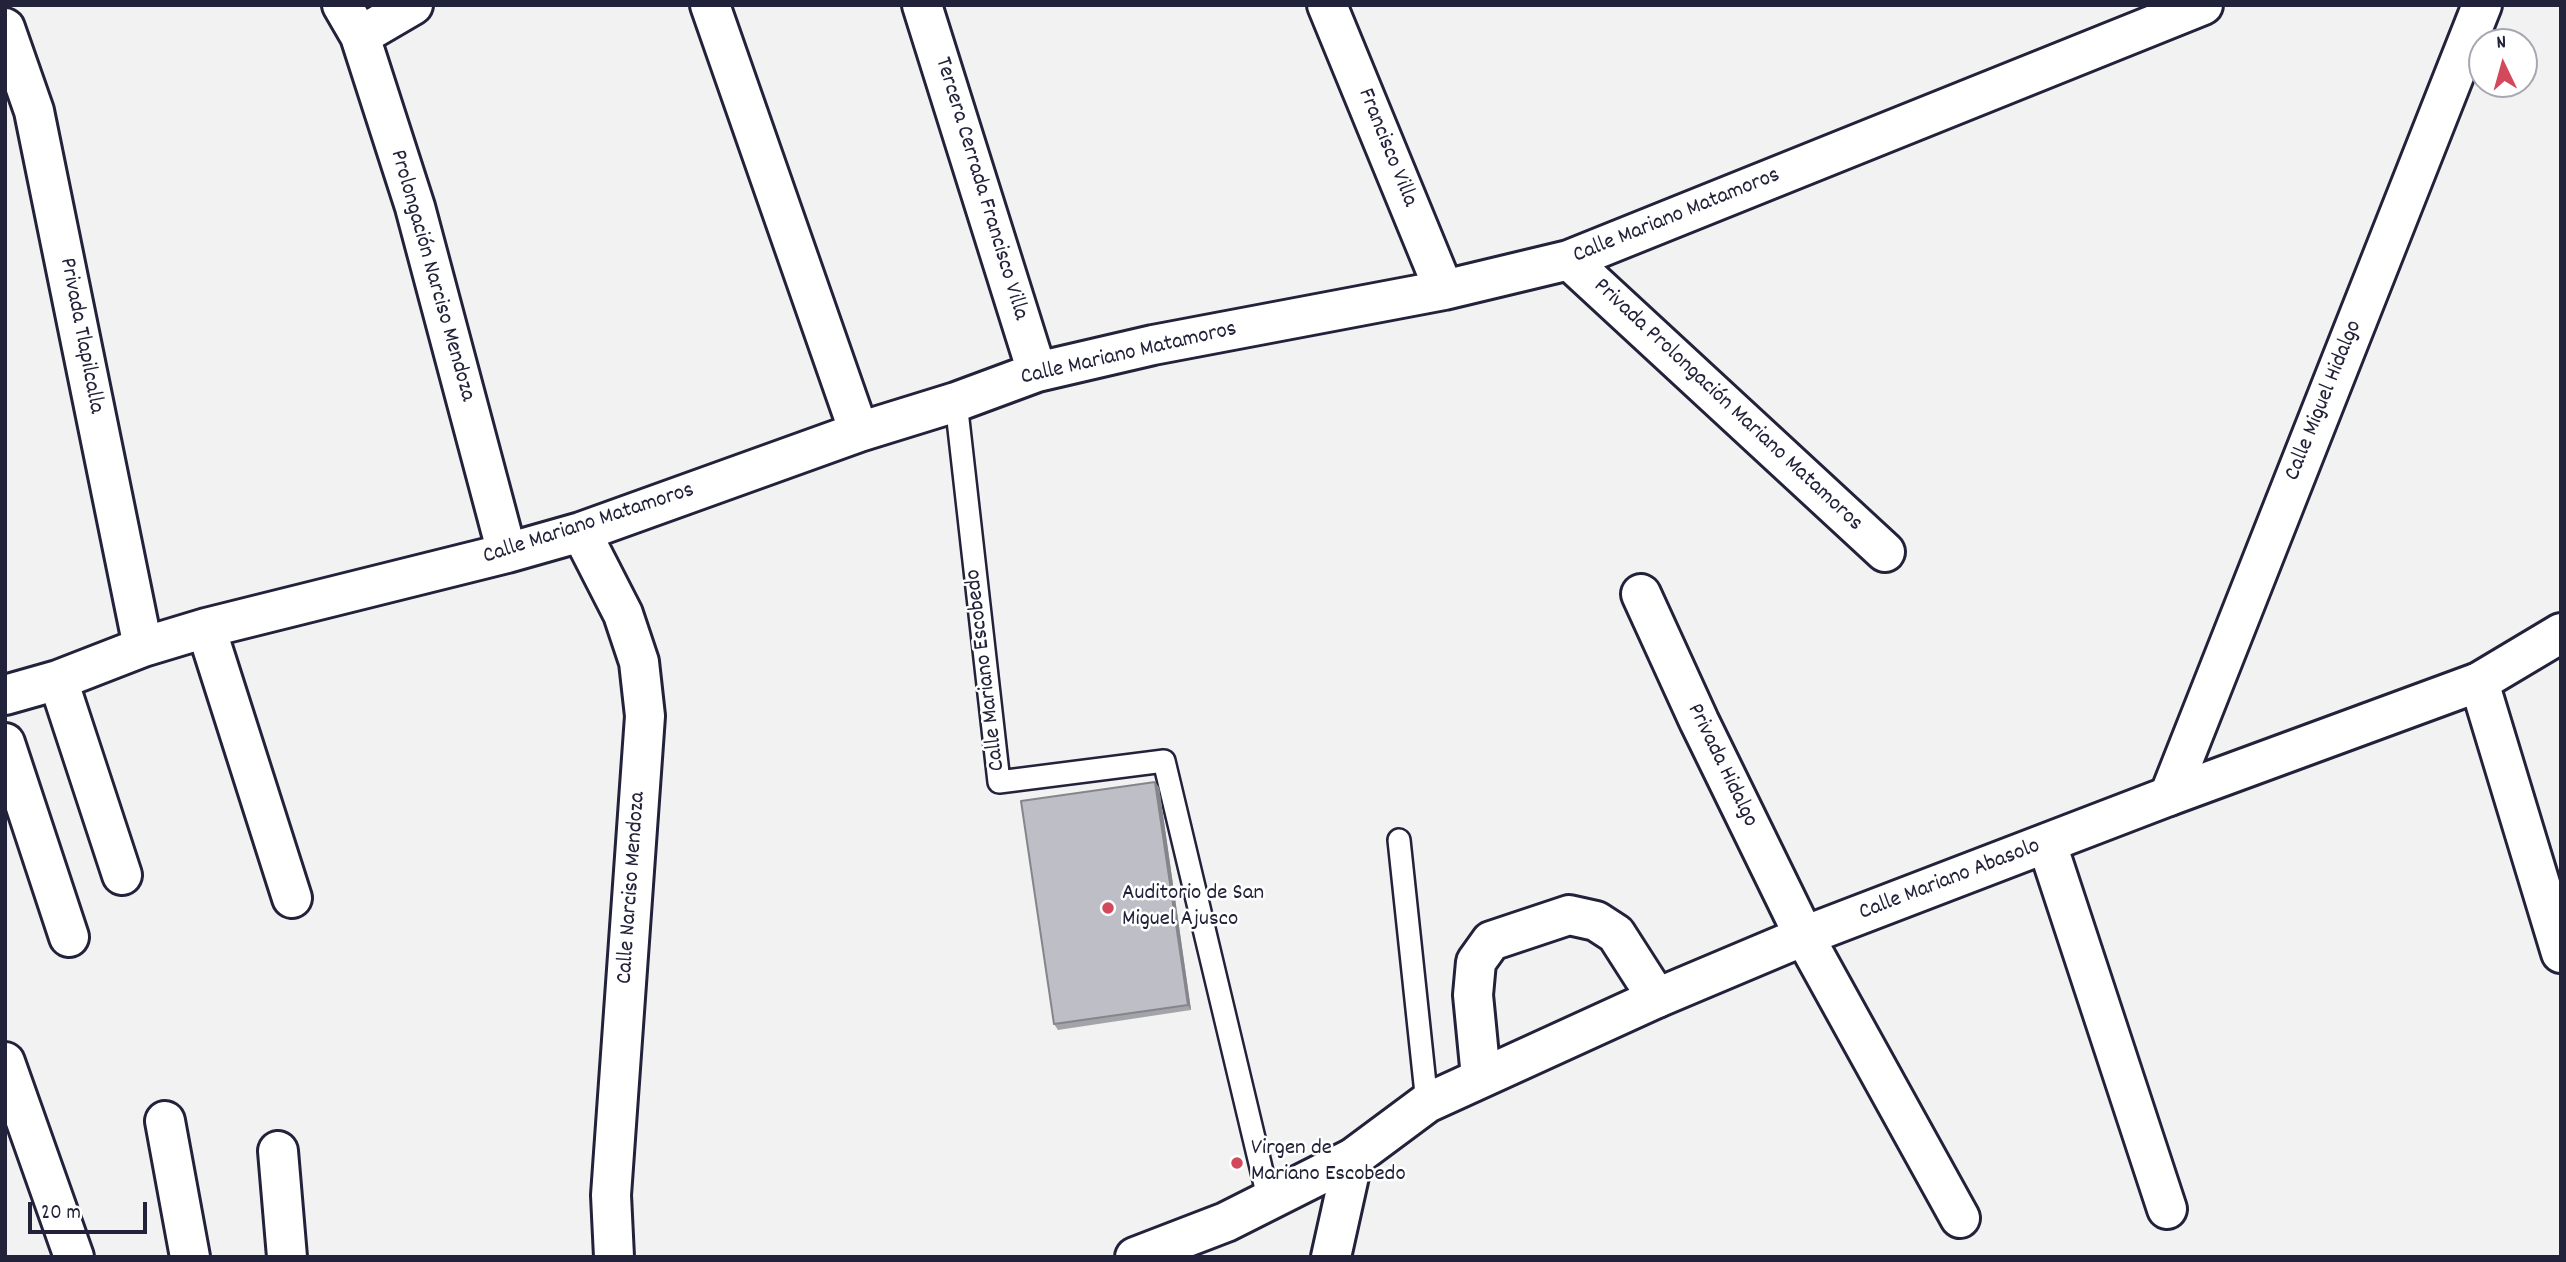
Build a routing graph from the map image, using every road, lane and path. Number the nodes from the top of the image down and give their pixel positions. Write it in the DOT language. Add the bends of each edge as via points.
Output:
graph roads {
  1 [pos="414,5"];
  2 [pos="710,5"];
  3 [pos="922,5"];
  4 [pos="1327,5"];
  5 [pos="2203,5"];
  6 [pos="2482,5"];
  7 [pos="351,21"];
  8 [pos="5,28"];
  9 [pos="1569,260"];
  10 [pos="1444,290"];
  11 [pos="1037,372"];
  12 [pos="956,402"];
  13 [pos="859,432"];
  14 [pos="581,532"];
  15 [pos="1885,552"];
  16 [pos="507,553"];
  17 [pos="1641,594"];
  18 [pos="206,628"];
  19 [pos="2561,633"];
  20 [pos="143,646"];
  21 [pos="58,680"];
  22 [pos="2479,682"];
  23 [pos="5,695"];
  24 [pos="5,743"];
  25 [pos="2169,796"];
  26 [pos="1399,839"];
  27 [pos="2047,844"];
  28 [pos="122,875"];
  29 [pos="292,898"];
  30 [pos="1804,936"];
  31 [pos="69,937"];
  32 [pos="2561,953"];
  33 [pos="1657,998"];
  34 [pos="5,1062"];
  35 [pos="1480,1077"];
  36 [pos="1427,1103"];
  37 [pos="165,1121"];
  38 [pos="278,1151"];
  39 [pos="1353,1158"];
  40 [pos="1269,1201"];
  41 [pos="2167,1209"];
  42 [pos="1960,1218"];
  43 [pos="74,1257"];
  44 [pos="190,1257"];
  45 [pos="287,1257"];
  46 [pos="614,1257"];
  47 [pos="1135,1257"];
  48 [pos="1331,1257"];
  1 -- 7 [label="street"];
  2 -- 13 [label="street"];
  3 -- 11 [label="street, Tercera Cerrada Francisco Villa"];
  4 -- 10 [label="street, Francisco Villa"];
  5 -- 9 [label="street, Calle Mariano Matamoros"];
  6 -- 25 [label="street, Calle Miguel Hidalgo"];
  7 -- 16 [label="street, Prolongación Narciso Mendoza" via="415,207"];
  8 -- 20 [label="street, Privada Tlapilcalla" via="34,111"];
  9 -- 10 [label="street, Calle Mariano Matamoros"];
  9 -- 15 [label="street, Privada Prolongación Mariano Matamoros"];
  10 -- 11 [label="street, Calle Mariano Matamoros" via="1153,345"];
  11 -- 12 [label="street, Calle Mariano Matamoros"];
  12 -- 13 [label="street, Calle Mariano Matamoros"];
  12 -- 40 [label="lane, Calle Mariano Escobedo" via="999,782 1164,761"];
  13 -- 14 [label="street, Calle Mariano Matamoros"];
  14 -- 16 [label="street, Calle Mariano Matamoros"];
  14 -- 46 [label="street, Calle Narciso Mendoza" via="623,614 639,662 645,716 611,1195"];
  16 -- 18 [label="street, Calle Mariano Matamoros"];
  17 -- 30 [label="street, Privada Hidalgo"];
  18 -- 20 [label="street, Calle Mariano Matamoros"];
  18 -- 29 [label="street"];
  19 -- 22 [label="street, Calle Mariano Abasolo"];
  20 -- 21 [label="street, Calle Mariano Matamoros"];
  21 -- 23 [label="street, Calle Mariano Matamoros"];
  21 -- 28 [label="street"];
  22 -- 25 [label="street, Calle Mariano Abasolo"];
  22 -- 32 [label="street"];
  24 -- 31 [label="street"];
  25 -- 27 [label="street, Calle Mariano Abasolo"];
  26 -- 36 [label="lane"];
  27 -- 30 [label="street, Calle Mariano Abasolo"];
  27 -- 41 [label="street"];
  30 -- 33 [label="street, Calle Mariano Abasolo"];
  30 -- 42 [label="street, Privada Hidalgo"];
  33 -- 35 [label="street, Calle Mariano Abasolo"];
  33 -- 35 [label="street" via="1616,934 1596,921 1569,915 1491,941 1476,962 1473,995"];
  34 -- 43 [label="street"];
  35 -- 36 [label="street, Calle Mariano Abasolo"];
  36 -- 39 [label="street, Calle Mariano Abasolo"];
  37 -- 44 [label="street"];
  38 -- 45 [label="street"];
  39 -- 40 [label="street, Calle Mariano Abasolo"];
  39 -- 48 [label="street"];
  40 -- 47 [label="street, Calle Mariano Abasolo" via="1226,1223"];
}
